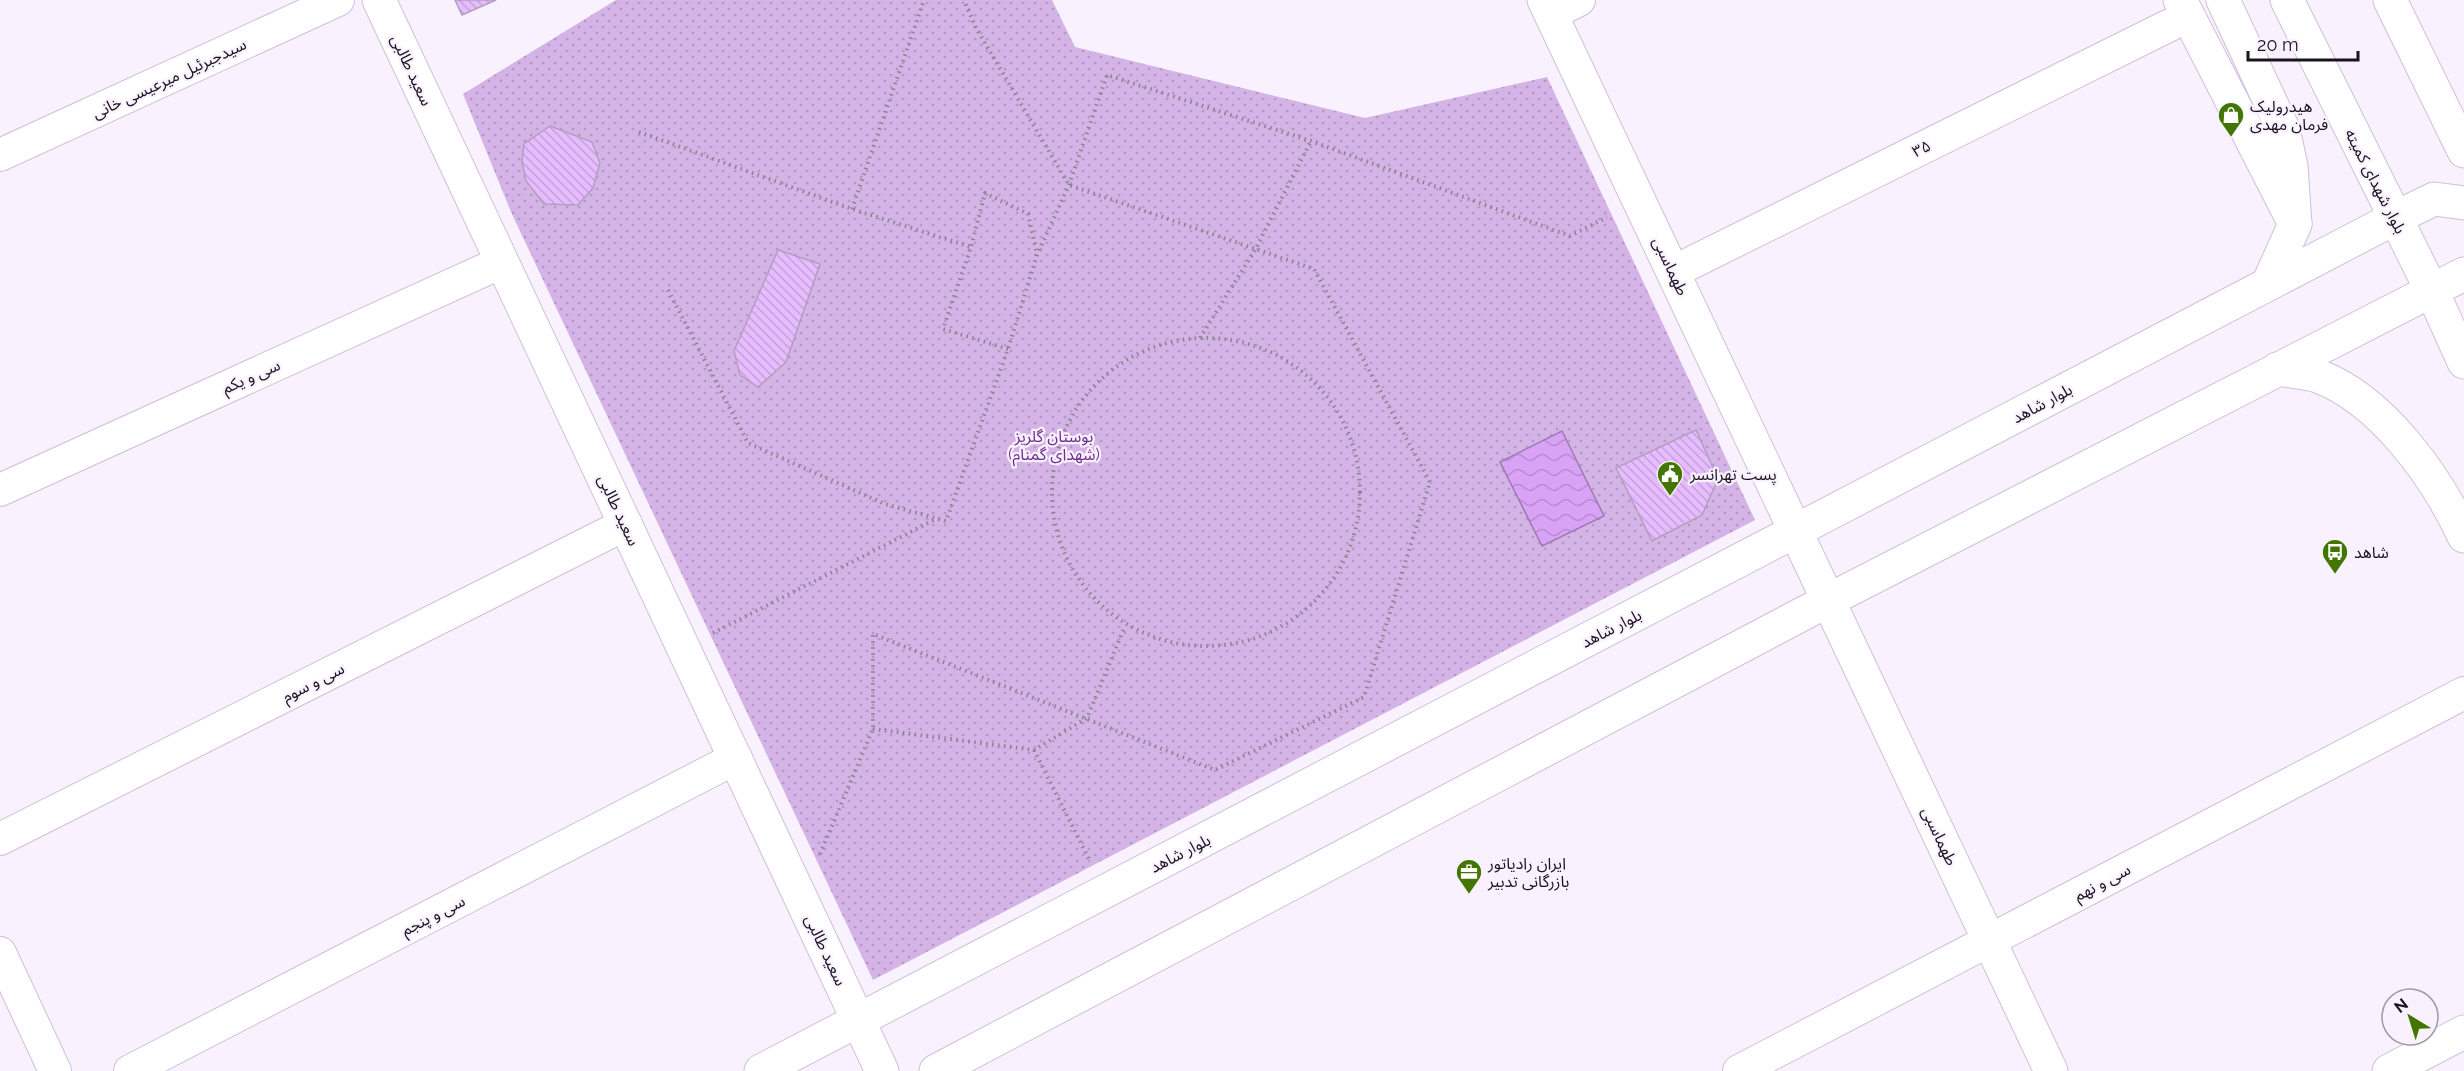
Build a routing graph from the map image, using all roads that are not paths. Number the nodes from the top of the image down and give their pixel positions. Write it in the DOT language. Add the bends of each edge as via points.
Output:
graph roads {
  1 [pos="338,0"];
  2 [pos="379,0"];
  3 [pos="2223,0"];
  4 [pos="2287,0"];
  5 [pos="2390,0"];
  6 [pos="1558,5"];
  7 [pos="2175,13"];
  8 [pos="2464,151"];
  9 [pos="0,155"];
  10 [pos="2464,204"];
  11 [pos="2395,218"];
  12 [pos="2295,224"];
  13 [pos="502,262"];
  14 [pos="1673,272"];
  15 [pos="2464,274"];
  16 [pos="2268,284"];
  17 [pos="2432,291"];
  18 [pos="2464,362"];
  19 [pos="2277,369"];
  20 [pos="0,490"];
  21 [pos="626,524"];
  22 [pos="1797,532"];
  23 [pos="2464,536"];
  24 [pos="1829,600"];
  25 [pos="2464,693"];
  26 [pos="736,758"];
  27 [pos="0,839"];
  28 [pos="1990,941"];
  29 [pos="0,953"];
  30 [pos="859,1020"];
  31 [pos="2464,1032"];
  32 [pos="55,1071"];
  33 [pos="130,1071"];
  34 [pos="761,1071"];
  35 [pos="882,1071"];
  36 [pos="936,1071"];
  37 [pos="1739,1071"];
  38 [pos="2051,1071"];
  39 [pos="2389,1071"];
  1 -- 9 [label="street, سیدجبرئیل میرعیسی خانی"];
  2 -- 13 [label="main road, سعید طالبی"];
  3 -- 12 [label="main road" via="2283,129"];
  4 -- 11 [label="main road, بلوار شهدای کمیته"];
  5 -- 8 [label="main road"];
  6 -- 14 [label="main road, طهماسبی"];
  7 -- 12 [label="main road"];
  7 -- 14 [label="street, ۳۵"];
  10 -- 11 [label="main road, بلوار شاهد" via="2434,199"];
  11 -- 16 [label="main road, بلوار شاهد"];
  11 -- 17 [label="main road, بلوار شهدای کمیته"];
  12 -- 16 [label="main road"];
  13 -- 20 [label="street, سی و یکم"];
  13 -- 21 [label="main road, سعید طالبی"];
  14 -- 22 [label="main road, طهماسبی"];
  15 -- 17 [label="main road"];
  16 -- 22 [label="main road, بلوار شاهد"];
  17 -- 18 [label="main road, بلوار شهدای کمیته"];
  17 -- 19 [label="main road"];
  19 -- 23 [label="main road" via="2316,376 2344,389 2393,430 2417,457"];
  19 -- 24 [label="main road"];
  21 -- 26 [label="main road, سعید طالبی"];
  21 -- 27 [label="street, سی و سوم"];
  22 -- 24 [label="main road, طهماسبی"];
  22 -- 30 [label="main road, بلوار شاهد"];
  24 -- 28 [label="main road, طهماسبی"];
  24 -- 36 [label="main road"];
  25 -- 28 [label="street, سی و نهم"];
  26 -- 30 [label="main road, سعید طالبی"];
  26 -- 33 [label="street, سی و پنجم"];
  28 -- 37 [label="street, سی و نهم"];
  28 -- 38 [label="main road, طهماسبی"];
  29 -- 32 [label="street"];
  30 -- 34 [label="main road, بلوار شاهد"];
  30 -- 35 [label="main road, سعید طالبی"];
  31 -- 39 [label="main road"];
}
